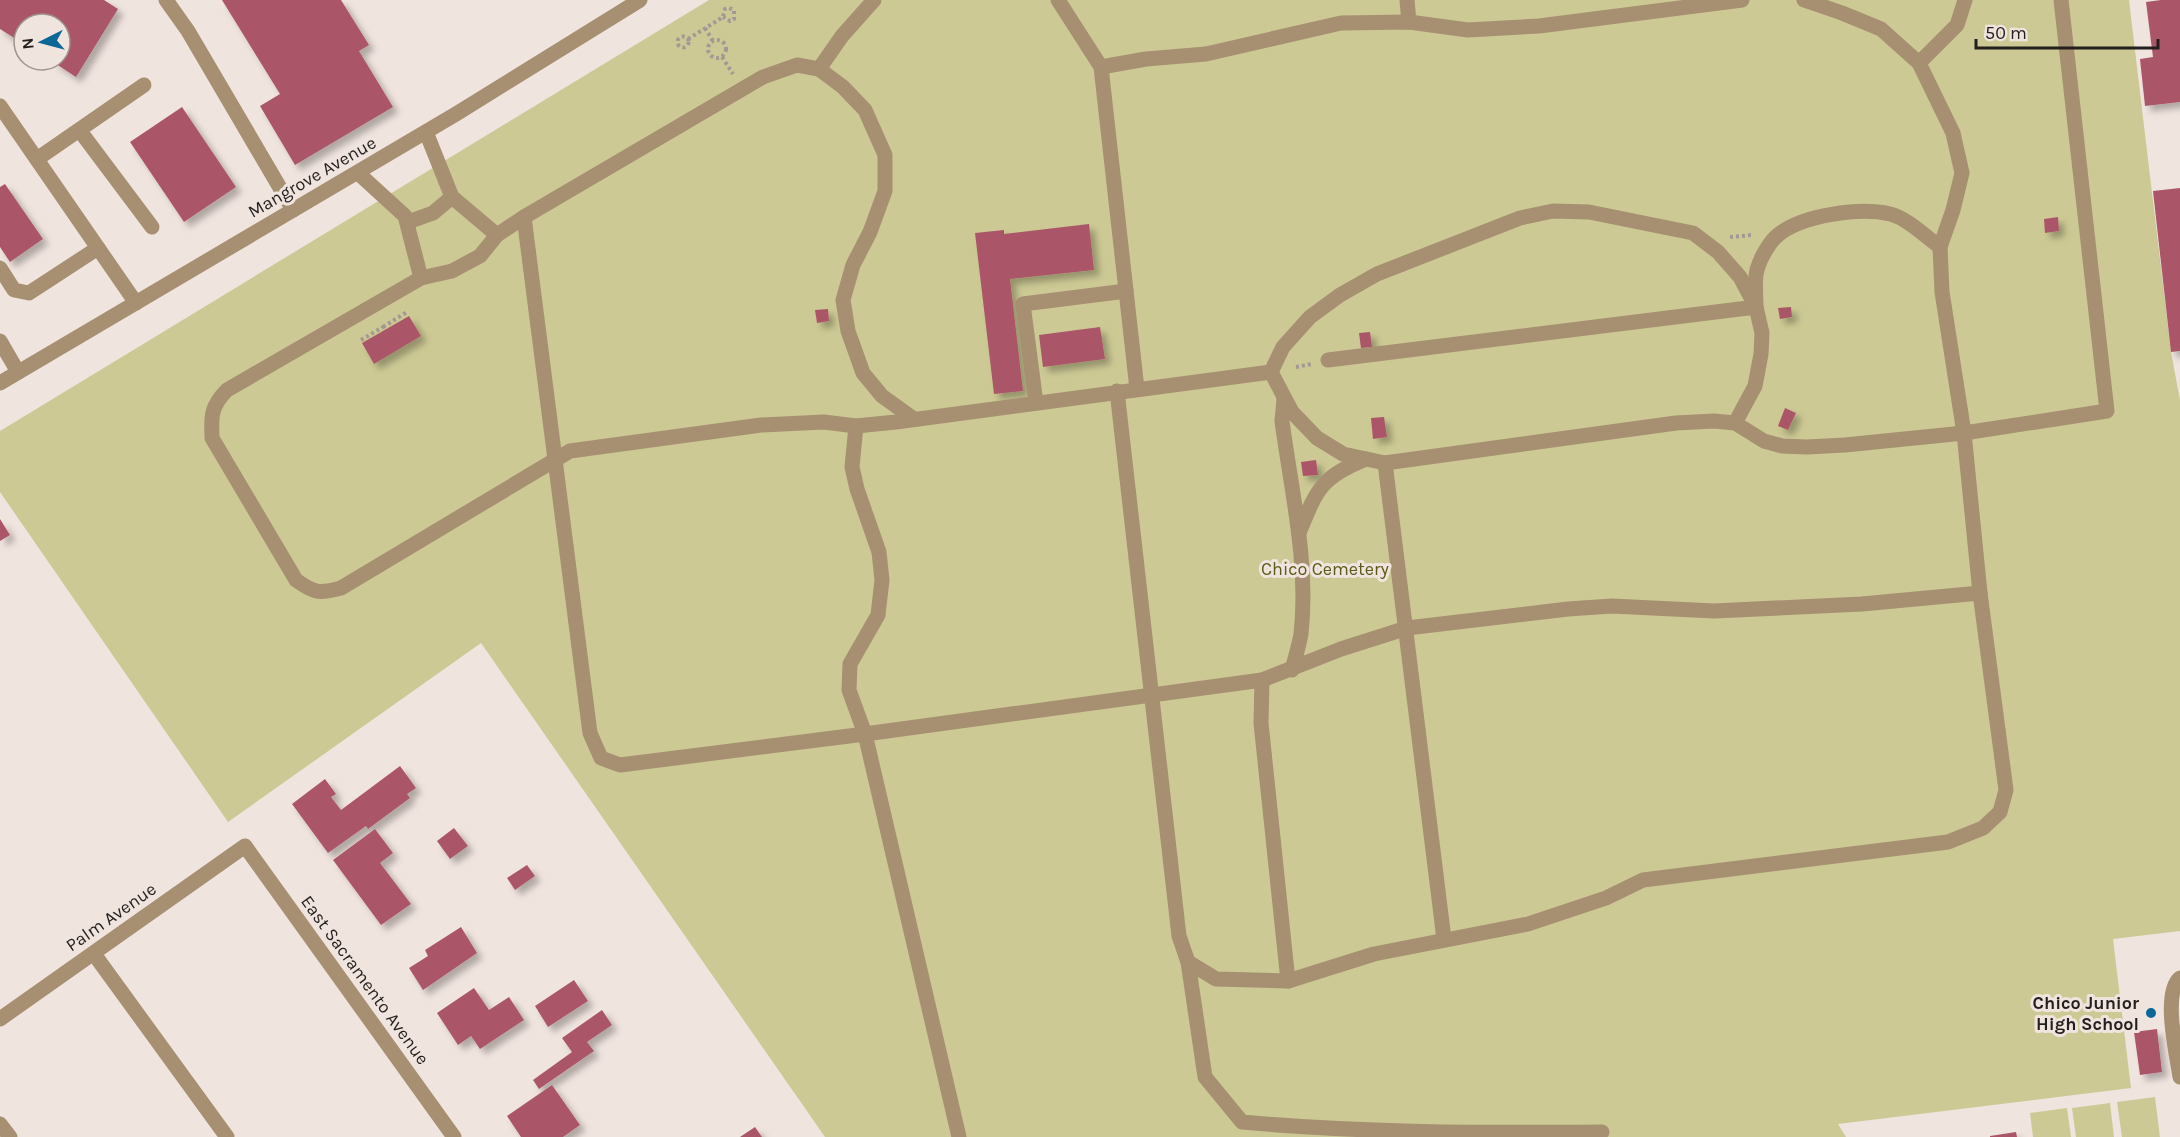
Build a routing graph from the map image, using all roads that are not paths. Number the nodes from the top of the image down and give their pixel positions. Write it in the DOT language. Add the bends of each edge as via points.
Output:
graph roads {
  1 [pos="166,0"];
  2 [pos="640,0"];
  3 [pos="873,0"];
  4 [pos="1058,0"];
  5 [pos="1407,0"];
  6 [pos="1742,0"];
  7 [pos="1804,0"];
  8 [pos="1965,0"];
  9 [pos="2061,0"];
  10 [pos="1409,22"];
  11 [pos="1918,63"];
  12 [pos="1101,67"];
  13 [pos="819,69"];
  14 [pos="144,85"];
  15 [pos="0,106"];
  16 [pos="5,124"];
  17 [pos="80,130"];
  18 [pos="426,132"];
  19 [pos="37,159"];
  20 [pos="358,173"];
  21 [pos="452,197"];
  22 [pos="293,210"];
  23 [pos="524,217"];
  24 [pos="408,222"];
  25 [pos="152,227"];
  26 [pos="497,235"];
  27 [pos="1940,247"];
  28 [pos="98,248"];
  29 [pos="0,268"];
  30 [pos="421,278"];
  31 [pos="1126,291"];
  32 [pos="136,303"];
  33 [pos="1756,307"];
  34 [pos="0,341"];
  35 [pos="1328,360"];
  36 [pos="18,372"];
  37 [pos="1271,372"];
  38 [pos="0,383"];
  39 [pos="1137,389"];
  40 [pos="1117,392"];
  41 [pos="1284,398"];
  42 [pos="1036,403"];
  43 [pos="914,419"];
  44 [pos="1735,423"];
  45 [pos="856,426"];
  46 [pos="1964,433"];
  47 [pos="556,459"];
  48 [pos="1366,459"];
  49 [pos="1385,463"];
  50 [pos="1298,535"];
  51 [pos="1980,593"];
  52 [pos="1407,628"];
  53 [pos="1292,670"];
  54 [pos="1262,680"];
  55 [pos="1152,695"];
  56 [pos="865,734"];
  57 [pos="245,846"];
  58 [pos="1444,939"];
  59 [pos="94,954"];
  60 [pos="1188,962"];
  61 [pos="2180,978"];
  62 [pos="1288,981"];
  63 [pos="0,1019"];
  64 [pos="2180,1077"];
  65 [pos="0,1124"];
  66 [pos="1602,1132"];
  67 [pos="10,1137"];
  68 [pos="227,1137"];
  69 [pos="454,1137"];
  70 [pos="959,1137"];
  1 -- 22 [label="street"];
  2 -- 18 [label="street, Mangrove Avenue"];
  3 -- 13 [label="street"];
  4 -- 12 [label="street"];
  5 -- 10 [label="street"];
  6 -- 10 [label="street" via="1539,26 1468,30"];
  7 -- 11 [label="street" via="1881,29"];
  8 -- 11 [label="street" via="1957,25"];
  9 -- 46 [label="street" via="2107,411"];
  10 -- 12 [label="street" via="1341,23 1206,54"];
  11 -- 27 [label="street" via="1953,133 1962,172"];
  12 -- 31 [label="street"];
  13 -- 23 [label="street" via="798,65 763,76"];
  13 -- 43 [label="street" via="865,110 885,154 885,191 852,265 843,300 848,331 863,373 882,396"];
  14 -- 17 [label="street"];
  15 -- 16 [label="street"];
  16 -- 19 [label="street"];
  17 -- 19 [label="street"];
  17 -- 25 [label="street"];
  18 -- 20 [label="street, Mangrove Avenue"];
  18 -- 21 [label="street"];
  19 -- 28 [label="street"];
  20 -- 22 [label="street, Mangrove Avenue"];
  20 -- 24 [label="street"];
  21 -- 24 [label="street" via="433,213"];
  21 -- 26 [label="street"];
  22 -- 32 [label="street, Mangrove Avenue"];
  23 -- 26 [label="street"];
  23 -- 47 [label="street"];
  24 -- 30 [label="street"];
  26 -- 30 [label="street" via="480,256 453,272"];
  27 -- 33 [label="street" via="1892,214 1834,213 1794,225 1777,235 1757,270"];
  27 -- 46 [label="street" via="1942,292"];
  28 -- 29 [label="street" via="29,293 15,290"];
  28 -- 32 [label="street"];
  30 -- 47 [label="street" via="227,390 217,400 212,438 296,580 323,593 341,588"];
  31 -- 39 [label="street"];
  31 -- 42 [label="street" via="1023,304"];
  32 -- 36 [label="street, Mangrove Avenue"];
  33 -- 35 [label="street"];
  33 -- 37 [label="street" via="1740,277 1718,252 1693,233 1589,212 1553,211 1520,218 1377,274 1340,295 1310,317 1283,348"];
  33 -- 44 [label="street" via="1762,333 1761,354 1755,387"];
  34 -- 36 [label="street"];
  36 -- 38 [label="street, Mangrove Avenue"];
  37 -- 39 [label="street"];
  37 -- 41 [label="street"];
  39 -- 40 [label="street"];
  40 -- 42 [label="street"];
  40 -- 55 [label="street"];
  41 -- 48 [label="street" via="1317,438 1343,454"];
  41 -- 50 [label="street" via="1282,421"];
  42 -- 43 [label="street"];
  43 -- 45 [label="street"];
  44 -- 46 [label="street" via="1764,441 1782,446 1845,445"];
  44 -- 49 [label="street" via="1676,423"];
  45 -- 47 [label="street" via="824,422 760,425 570,451"];
  45 -- 56 [label="street" via="852,467 879,552 882,580 878,615 850,664 849,690"];
  46 -- 51 [label="street"];
  47 -- 56 [label="street" via="590,733 601,758 620,765"];
  48 -- 49 [label="street"];
  48 -- 50 [label="street" via="1341,469 1324,482"];
  49 -- 52 [label="street"];
  50 -- 53 [label="street" via="1303,591 1301,635"];
  51 -- 52 [label="street" via="1862,604 1714,611 1612,606"];
  51 -- 58 [label="street" via="2006,790 2000,812 1983,828 1948,842 1643,880 1606,898 1528,924"];
  52 -- 53 [label="street"];
  52 -- 58 [label="street"];
  53 -- 54 [label="street"];
  54 -- 55 [label="street"];
  54 -- 62 [label="street" via="1261,723"];
  55 -- 56 [label="street"];
  55 -- 60 [label="street" via="1179,936"];
  56 -- 70 [label="street"];
  57 -- 59 [label="street, Palm Avenue"];
  57 -- 69 [label="street, East Sacramento Avenue"];
  58 -- 62 [label="street" via="1374,954"];
  59 -- 63 [label="street, Palm Avenue"];
  59 -- 68 [label="street"];
  60 -- 62 [label="street" via="1216,979"];
  60 -- 66 [label="street" via="1205,1077 1242,1122 1303,1128"];
  61 -- 64 [label="street" via="2170,1007"];
  65 -- 67 [label="street"];
}
